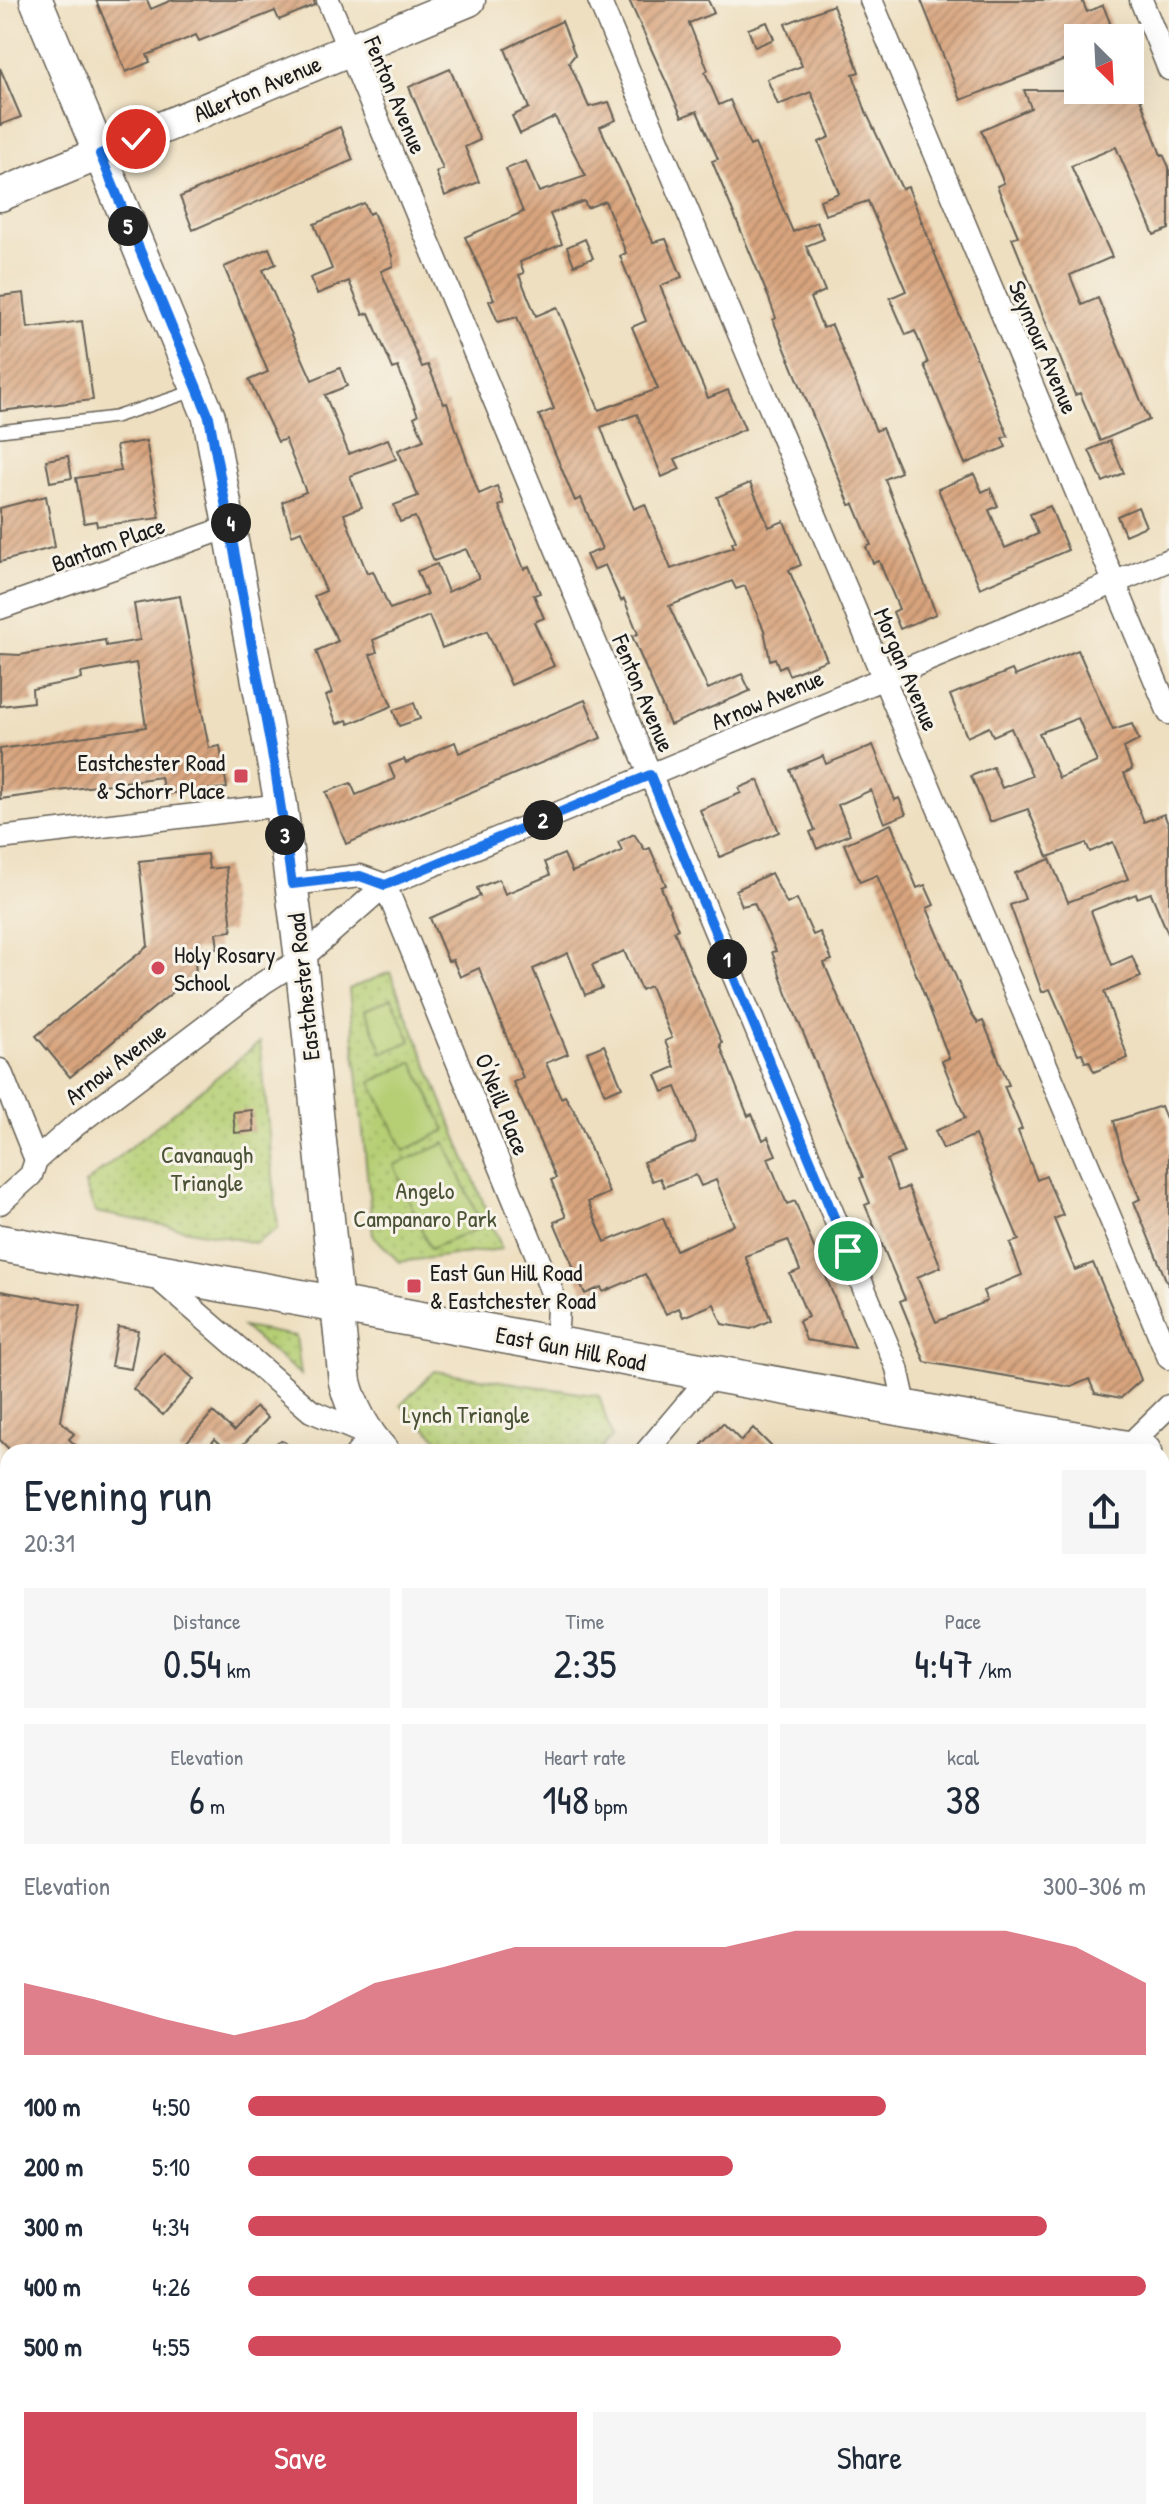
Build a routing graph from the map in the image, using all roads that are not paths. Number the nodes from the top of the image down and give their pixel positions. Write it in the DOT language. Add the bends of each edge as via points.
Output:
graph roads {
  1 [pos="36,0"];
  2 [pos="328,0"];
  3 [pos="469,0"];
  4 [pos="599,0"];
  5 [pos="871,0"];
  6 [pos="1141,0"];
  7 [pos="349,50"];
  8 [pos="1169,69"];
  9 [pos="100,154"];
  10 [pos="0,195"];
  11 [pos="198,389"];
  12 [pos="0,431"];
  13 [pos="232,526"];
  14 [pos="1169,560"];
  15 [pos="1114,583"];
  16 [pos="0,608"];
  17 [pos="882,679"];
  18 [pos="1169,713"];
  19 [pos="650,775"];
  20 [pos="281,805"];
  21 [pos="0,838"];
  22 [pos="292,884"];
  23 [pos="385,885"];
  24 [pos="301,959"];
  25 [pos="0,1070"];
  26 [pos="36,1160"];
  27 [pos="0,1203"];
  28 [pos="0,1243"];
  29 [pos="150,1271"];
  30 [pos="335,1303"];
  31 [pos="556,1346"];
  32 [pos="1169,1358"];
  33 [pos="712,1374"];
  34 [pos="1169,1406"];
  35 [pos="906,1409"];
  36 [pos="364,1444"];
  37 [pos="366,1444"];
  38 [pos="653,1444"];
  39 [pos="1093,1444"];
  40 [pos="1136,1444"];
  1 -- 9 [label="main road, Eastchester Road"];
  2 -- 7 [label="street, Fenton Avenue"];
  3 -- 7 [label="main road, Allerton Avenue"];
  4 -- 17 [label="street, Morgan Avenue"];
  5 -- 15 [label="street, Seymour Avenue"];
  6 -- 8 [label="street"];
  7 -- 9 [label="main road, Allerton Avenue"];
  7 -- 19 [label="street, Fenton Avenue"];
  9 -- 10 [label="main road, Allerton Avenue"];
  9 -- 11 [label="main road, Eastchester Road"];
  11 -- 12 [label="lane" via="115,417"];
  11 -- 13 [label="main road, Eastchester Road"];
  13 -- 16 [label="street, Bantam Place"];
  13 -- 20 [label="main road, Eastchester Road"];
  14 -- 15 [label="street, Arnow Avenue"];
  15 -- 17 [label="street, Arnow Avenue"];
  15 -- 18 [label="street, Seymour Avenue"];
  17 -- 19 [label="street, Arnow Avenue"];
  17 -- 32 [label="street, Morgan Avenue"];
  19 -- 23 [label="street, Arnow Avenue"];
  19 -- 35 [label="street, Fenton Avenue" via="897,1368"];
  20 -- 21 [label="street"];
  20 -- 22 [label="main road, Eastchester Road"];
  22 -- 23 [label="street" via="360,876"];
  22 -- 24 [label="main road, Eastchester Road"];
  23 -- 24 [label="street, Arnow Avenue"];
  23 -- 31 [label="street, O'Neill Place" via="558,1307"];
  24 -- 26 [label="street, Arnow Avenue"];
  24 -- 30 [label="main road, Eastchester Road"];
  25 -- 26 [label="street"];
  26 -- 27 [label="street, Arnow Avenue" via="31,1175"];
  28 -- 29 [label="main road, East Gun Hill Road"];
  29 -- 30 [label="main road, East Gun Hill Road"];
  29 -- 36 [label="street, Eastchester Road" via="311,1411"];
  30 -- 31 [label="main road, East Gun Hill Road"];
  30 -- 37 [label="main road, Eastchester Road" via="350,1404"];
  31 -- 33 [label="main road, East Gun Hill Road"];
  33 -- 35 [label="main road, East Gun Hill Road"];
  33 -- 38 [label="street"];
  34 -- 40 [label="street"];
  35 -- 39 [label="main road, East Gun Hill Road"];
}
